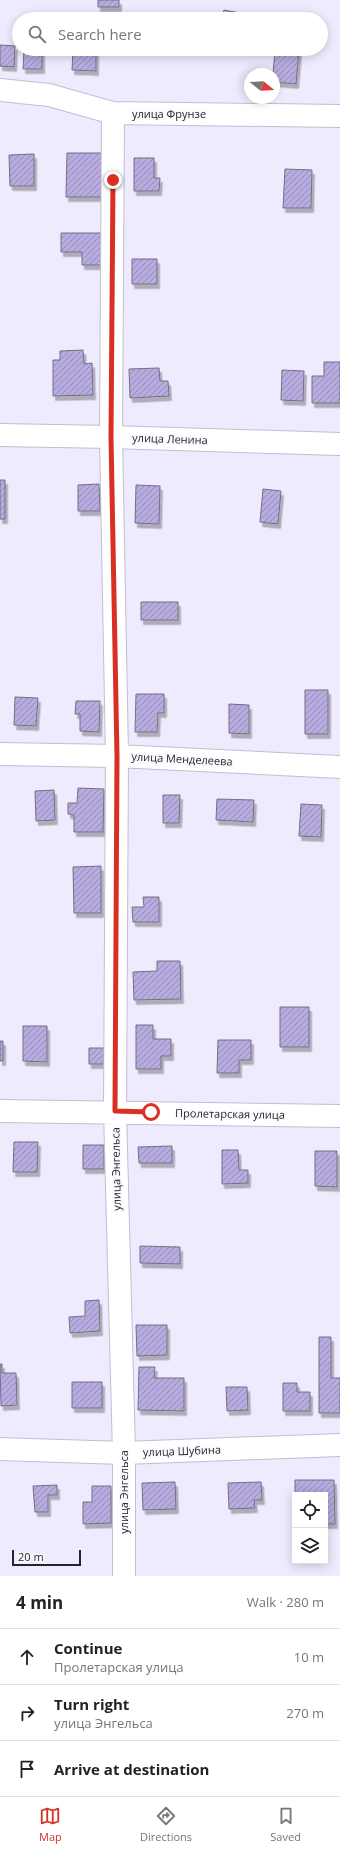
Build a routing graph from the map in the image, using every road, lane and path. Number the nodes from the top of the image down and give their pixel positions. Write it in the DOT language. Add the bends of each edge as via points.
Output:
graph roads {
  1 [pos="0,90"];
  2 [pos="113,113"];
  3 [pos="340,116"];
  4 [pos="0,435"];
  5 [pos="111,437"];
  6 [pos="340,444"];
  7 [pos="0,754"];
  8 [pos="117,756"];
  9 [pos="340,767"];
  10 [pos="0,1111"];
  11 [pos="115,1111"];
  12 [pos="340,1116"];
  13 [pos="340,1445"];
  14 [pos="0,1449"];
  15 [pos="124,1453"];
  16 [pos="124,1576"];
  1 -- 2 [label="street, улица Фрунзе" via="49,95"];
  2 -- 3 [label="street, улица Фрунзе"];
  2 -- 5 [label="street, улица Энгельса"];
  4 -- 5 [label="street, улица Ленина"];
  5 -- 6 [label="street, улица Ленина"];
  5 -- 8 [label="street, улица Энгельса"];
  7 -- 8 [label="street, улица Менделеева"];
  8 -- 9 [label="street, улица Менделеева"];
  8 -- 11 [label="street, улица Энгельса"];
  10 -- 11 [label="street, Пролетарская улица"];
  11 -- 12 [label="street, Пролетарская улица"];
  11 -- 15 [label="street, улица Энгельса"];
  13 -- 15 [label="street, улица Шубина"];
  14 -- 15 [label="street, улица Шубина"];
  15 -- 16 [label="street, улица Энгельса"];
}
